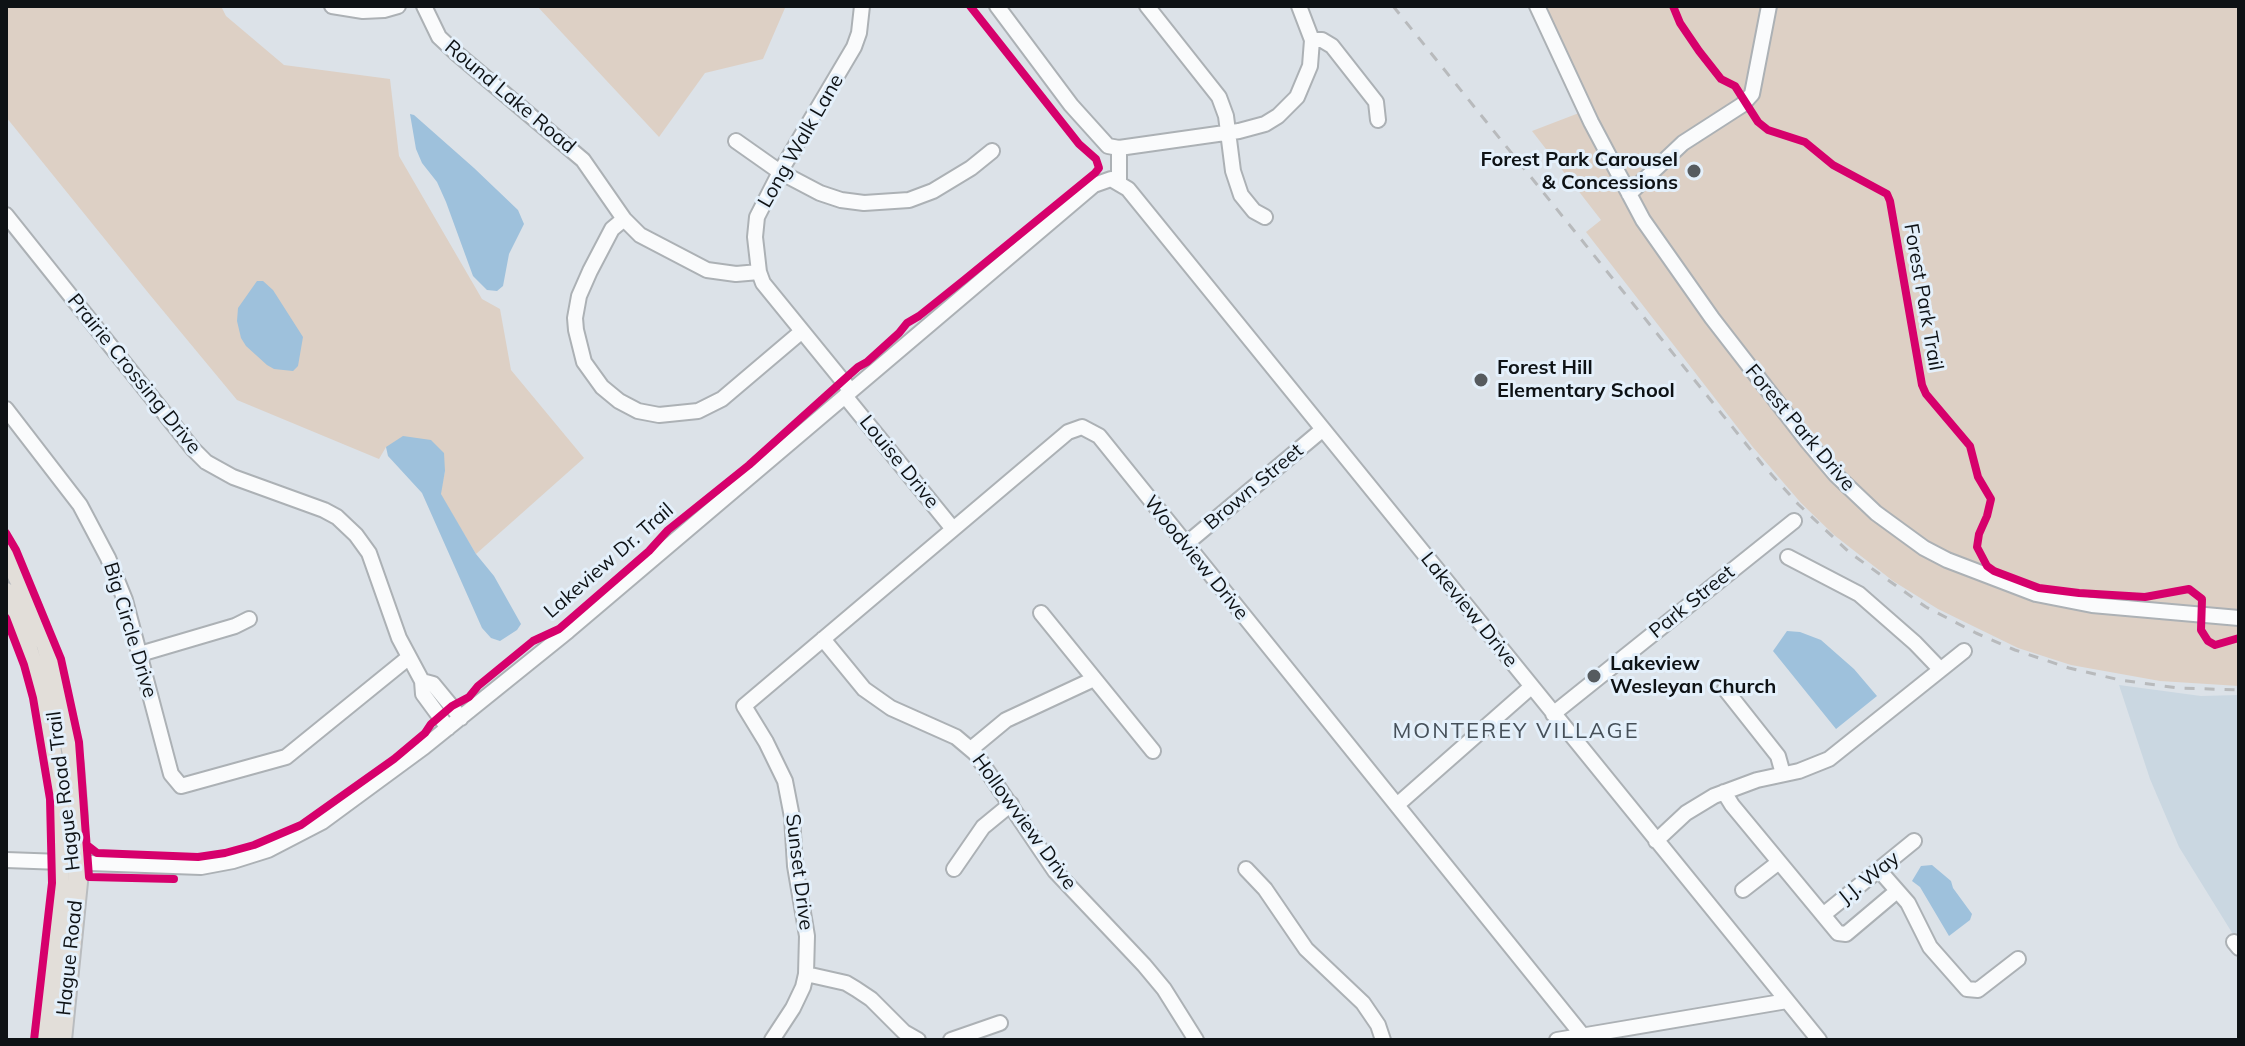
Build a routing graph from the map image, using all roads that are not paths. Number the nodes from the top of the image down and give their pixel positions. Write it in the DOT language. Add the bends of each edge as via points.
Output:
graph roads {
  1 [pos="332,6"];
  2 [pos="398,6"];
  3 [pos="424,6"];
  4 [pos="862,6"];
  5 [pos="997,6"];
  6 [pos="1147,6"];
  7 [pos="1299,6"];
  8 [pos="1537,6"];
  9 [pos="1769,6"];
  10 [pos="1312,40"];
  11 [pos="1378,120"];
  12 [pos="1228,133"];
  13 [pos="736,141"];
  14 [pos="1119,148"];
  15 [pos="992,151"];
  16 [pos="780,172"];
  17 [pos="1119,182"];
  18 [pos="1629,194"];
  19 [pos="6,215"];
  20 [pos="1265,217"];
  21 [pos="624,219"];
  22 [pos="759,272"];
  23 [pos="801,332"];
  24 [pos="848,393"];
  25 [pos="6,409"];
  26 [pos="1322,430"];
  27 [pos="1794,521"];
  28 [pos="953,529"];
  29 [pos="1186,544"];
  30 [pos="6,553"];
  31 [pos="1788,557"];
  32 [pos="6,592"];
  33 [pos="1041,613"];
  34 [pos="2239,618"];
  35 [pos="249,619"];
  36 [pos="823,639"];
  37 [pos="1964,651"];
  38 [pos="140,654"];
  39 [pos="408,658"];
  40 [pos="1940,669"];
  41 [pos="1094,679"];
  42 [pos="422,681"];
  43 [pos="1531,687"];
  44 [pos="1725,689"];
  45 [pos="744,706"];
  46 [pos="1553,714"];
  47 [pos="461,718"];
  48 [pos="448,728"];
  49 [pos="971,749"];
  50 [pos="1153,751"];
  51 [pos="1783,774"];
  52 [pos="1724,792"];
  53 [pos="1011,804"];
  54 [pos="1397,805"];
  55 [pos="1656,841"];
  56 [pos="1914,841"];
  57 [pos="6,860"];
  58 [pos="1779,862"];
  59 [pos="69,863"];
  60 [pos="954,869"];
  61 [pos="1246,869"];
  62 [pos="1879,870"];
  63 [pos="1743,890"];
  64 [pos="1897,891"];
  65 [pos="1823,915"];
  66 [pos="2018,959"];
  67 [pos="806,974"];
  68 [pos="1787,1001"];
  69 [pos="1000,1023"];
  70 [pos="1583,1036"];
  71 [pos="45,1040"];
  72 [pos="62,1040"];
  73 [pos="772,1040"];
  74 [pos="918,1040"];
  75 [pos="951,1040"];
  76 [pos="1196,1040"];
  77 [pos="1383,1040"];
  78 [pos="1557,1040"];
  79 [pos="1819,1040"];
  1 -- 2 [label="street" via="363,11"];
  3 -- 21 [label="street, Round Lake Road" via="439,37 583,160"];
  4 -- 16 [label="street, Long Walk Lane" via="854,47"];
  5 -- 14 [label="street" via="1071,105 1108,146"];
  6 -- 12 [label="street" via="1219,97"];
  7 -- 10 [label="street"];
  8 -- 18 [label="street, Forest Park Drive"];
  9 -- 18 [label="street" via="1752,94 1683,143"];
  10 -- 11 [label="street" via="1332,46 1376,102"];
  10 -- 12 [label="street" via="1310,66 1297,97 1265,124"];
  12 -- 14 [label="street"];
  12 -- 20 [label="street" via="1241,195"];
  13 -- 16 [label="street"];
  14 -- 17 [label="street"];
  15 -- 16 [label="street" via="933,191 886,203 841,200"];
  16 -- 22 [label="street, Long Walk Lane" via="756,224"];
  17 -- 24 [label="street" via="1094,185"];
  17 -- 26 [label="street, Lakeview Drive"];
  18 -- 34 [label="street, Forest Park Drive" via="1712,318 1808,442 1856,496 1895,528 1947,560 2036,594 2092,605"];
  19 -- 39 [label="street, Prairie Crossing Drive" via="206,462 324,510 356,535 369,553"];
  21 -- 22 [label="street, Round Lake Road" via="647,239 707,270"];
  21 -- 23 [label="street" via="612,229 590,271 575,318 584,362 619,401 659,415 698,411 722,399"];
  22 -- 23 [label="street, Long Walk Lane"];
  23 -- 24 [label="street, Long Walk Lane"];
  24 -- 28 [label="street, Louise Drive"];
  24 -- 47 [label="street"];
  25 -- 38 [label="street, Big Circle Drive" via="66,484 96,532 125,600"];
  26 -- 29 [label="street, Brown Street"];
  26 -- 43 [label="street, Lakeview Drive"];
  27 -- 46 [label="street, Park Street"];
  28 -- 29 [label="street, Woodview Drive" via="1068,432 1082,427 1099,436"];
  28 -- 36 [label="street, Woodview Drive"];
  29 -- 54 [label="street, Woodview Drive"];
  30 -- 59 [label="main road, Hague Road" via="38,623 64,712 74,765"];
  31 -- 40 [label="street" via="1859,594"];
  32 -- 59 [label="main road, Hague Road" via="25,638 50,729"];
  33 -- 41 [label="street"];
  35 -- 38 [label="street"];
  36 -- 45 [label="street, Woodview Drive"];
  36 -- 49 [label="street, Hollowview Drive" via="876,698"];
  37 -- 40 [label="street"];
  38 -- 39 [label="street, Big Circle Drive" via="171,774 187,786 286,757"];
  39 -- 42 [label="street, Prairie Crossing Drive"];
  40 -- 51 [label="street" via="1829,759"];
  41 -- 49 [label="street" via="1006,720"];
  41 -- 50 [label="street"];
  42 -- 47 [label="street, Prairie Crossing Drive" via="433,684"];
  42 -- 48 [label="street, Prairie Crossing Drive" via="423,694"];
  43 -- 46 [label="street, Lakeview Drive"];
  43 -- 54 [label="street"];
  44 -- 51 [label="street" via="1778,756"];
  45 -- 67 [label="street, Sunset Drive" via="775,759 790,798 807,936"];
  46 -- 55 [label="street, Lakeview Drive"];
  47 -- 48 [label="street"];
  48 -- 59 [label="street" via="346,806 268,850 201,867"];
  49 -- 53 [label="street, Hollowview Drive"];
  51 -- 52 [label="street"];
  52 -- 55 [label="street" via="1686,813"];
  52 -- 58 [label="street"];
  53 -- 60 [label="street" via="983,827"];
  53 -- 76 [label="street, Hollowview Drive" via="1055,871 1144,965"];
  54 -- 70 [label="street, Woodview Drive"];
  55 -- 68 [label="street, Lakeview Drive"];
  56 -- 62 [label="street, J.J. Way"];
  57 -- 59 [label="street"];
  58 -- 63 [label="street"];
  58 -- 65 [label="street"];
  59 -- 71 [label="main road, Hague Road"];
  59 -- 72 [label="main road, Hague Road"];
  61 -- 77 [label="street" via="1306,949 1363,1003"];
  62 -- 64 [label="street"];
  62 -- 65 [label="street, J.J. Way"];
  64 -- 65 [label="street, J.J. Way" via="1842,935"];
  64 -- 66 [label="street" via="1930,947 1967,989 1978,990"];
  67 -- 73 [label="street, Sunset Drive" via="799,997"];
  67 -- 74 [label="street" via="846,983"];
  68 -- 70 [label="street"];
  68 -- 79 [label="street, Lakeview Drive"];
  69 -- 75 [label="street"];
  70 -- 78 [label="street"];
}
